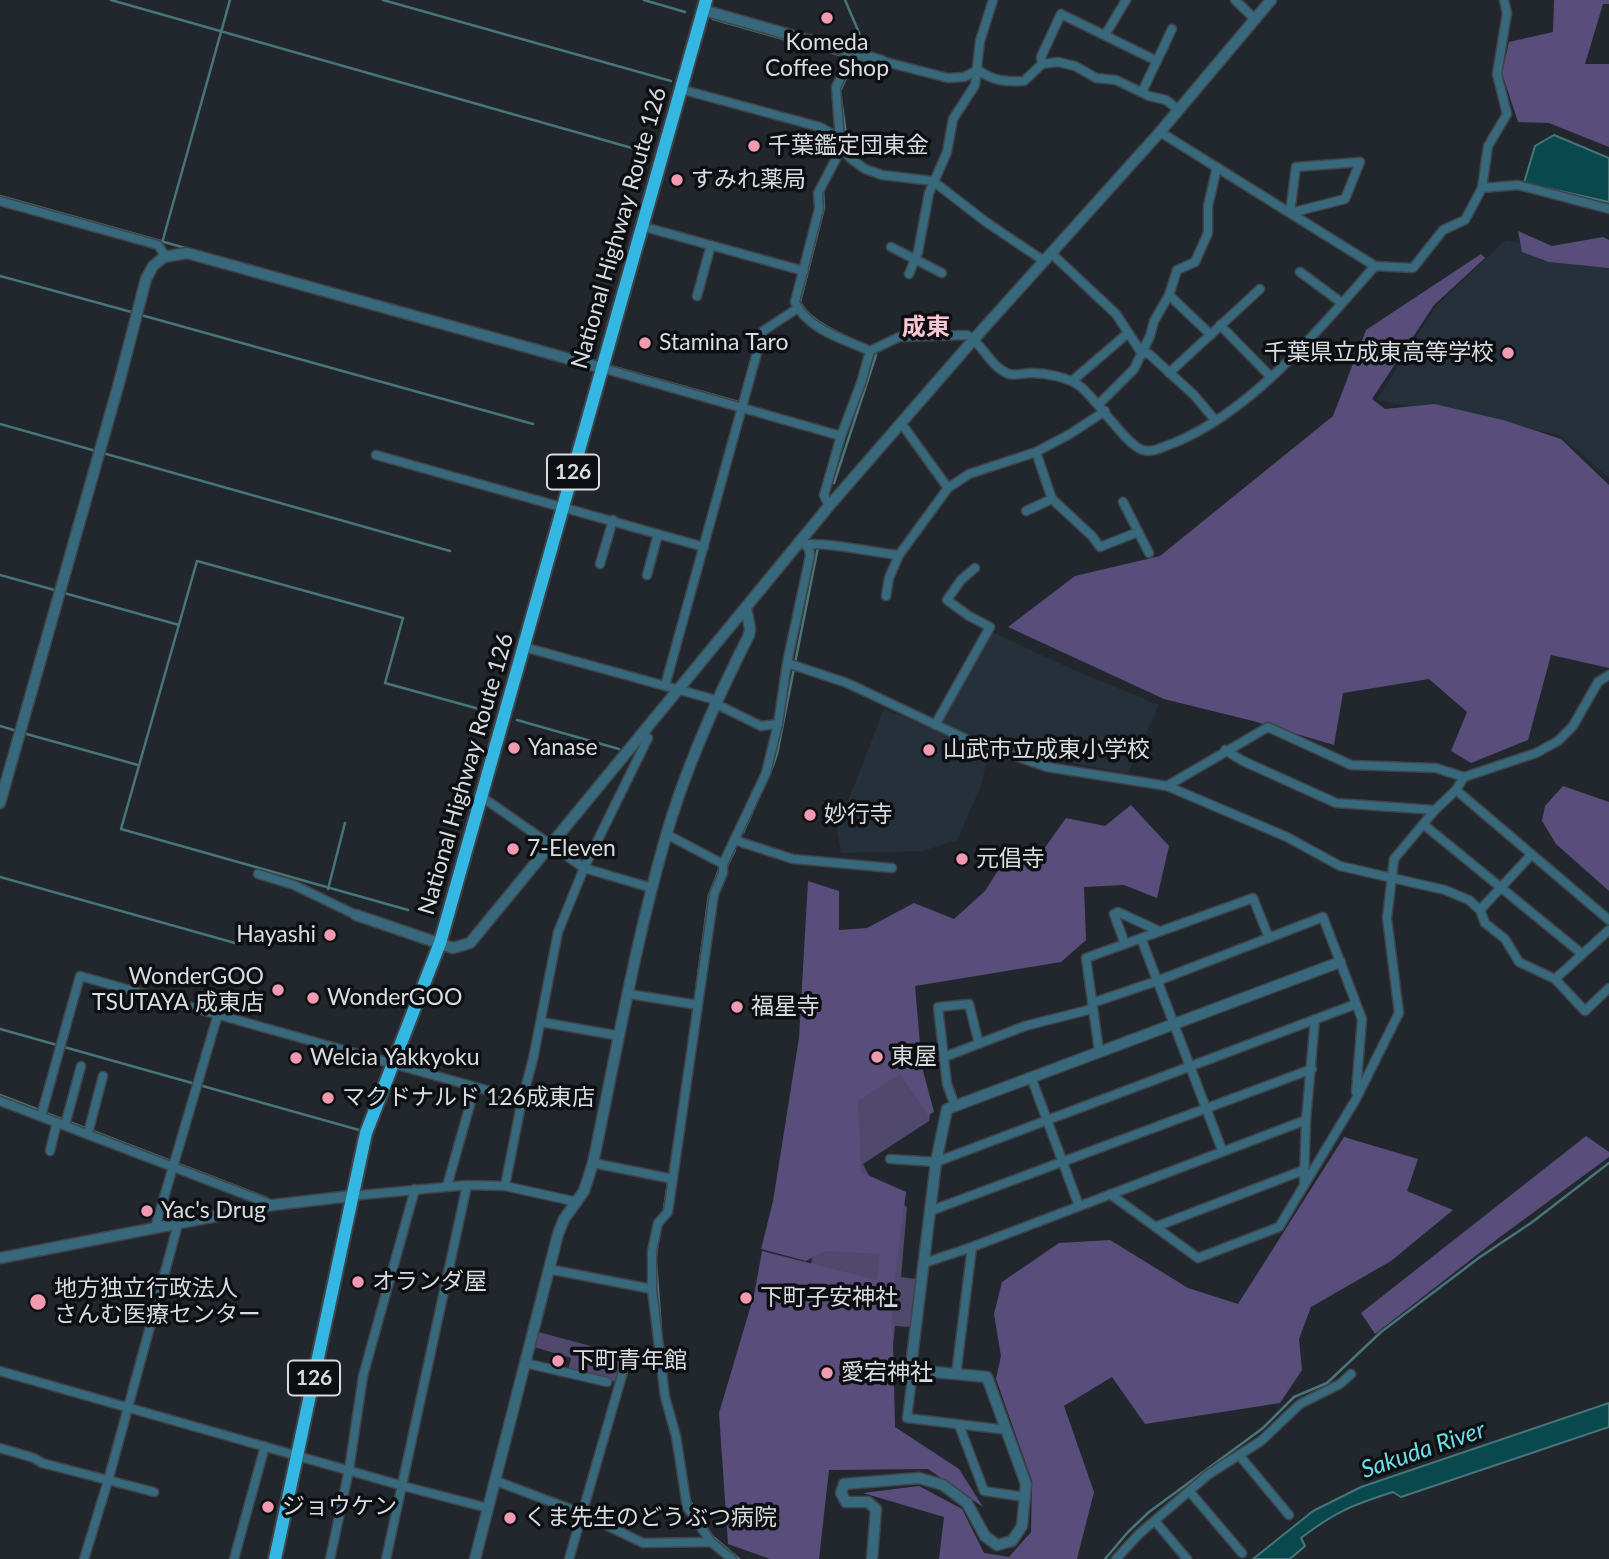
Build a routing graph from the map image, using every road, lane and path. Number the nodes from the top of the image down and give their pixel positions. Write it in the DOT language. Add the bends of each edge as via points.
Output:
graph roads {
  1 [pos="993,0"];
  2 [pos="1126,0"];
  3 [pos="1235,0"];
  4 [pos="1271,0"];
  5 [pos="1504,0"];
  6 [pos="704,5"];
  7 [pos="1256,20"];
  8 [pos="1172,29"];
  9 [pos="1105,35"];
  10 [pos="854,52"];
  11 [pos="883,61"];
  12 [pos="1157,61"];
  13 [pos="1042,64"];
  14 [pos="978,70"];
  15 [pos="680,89"];
  16 [pos="1142,92"];
  17 [pos="1179,110"];
  18 [pos="1160,132"];
  19 [pos="840,142"];
  20 [pos="1217,167"];
  21 [pos="933,181"];
  22 [pos="1482,188"];
  23 [pos="0,201"];
  24 [pos="1609,209"];
  25 [pos="1290,213"];
  26 [pos="641,226"];
  27 [pos="711,245"];
  28 [pos="891,247"];
  29 [pos="166,257"];
  30 [pos="1048,257"];
  31 [pos="914,260"];
  32 [pos="1376,266"];
  33 [pos="803,271"];
  34 [pos="1300,272"];
  35 [pos="942,273"];
  36 [pos="909,274"];
  37 [pos="1260,289"];
  38 [pos="1169,295"];
  39 [pos="696,296"];
  40 [pos="1342,303"];
  41 [pos="798,308"];
  42 [pos="1220,325"];
  43 [pos="1128,333"];
  44 [pos="1211,335"];
  45 [pos="974,339"];
  46 [pos="870,351"];
  47 [pos="1141,352"];
  48 [pos="602,368"];
  49 [pos="1169,373"];
  50 [pos="1270,377"];
  51 [pos="1072,381"];
  52 [pos="742,407"];
  53 [pos="1102,407"];
  54 [pos="1215,420"];
  55 [pos="901,423"];
  56 [pos="841,436"];
  57 [pos="1036,452"];
  58 [pos="376,455"];
  59 [pos="948,488"];
  60 [pos="1052,499"];
  61 [pos="1122,502"];
  62 [pos="563,506"];
  63 [pos="829,506"];
  64 [pos="1026,511"];
  65 [pos="612,520"];
  66 [pos="1138,533"];
  67 [pos="658,534"];
  68 [pos="804,542"];
  69 [pos="704,547"];
  70 [pos="1149,553"];
  71 [pos="899,555"];
  72 [pos="600,564"];
  73 [pos="975,568"];
  74 [pos="647,575"];
  75 [pos="886,596"];
  76 [pos="746,608"];
  77 [pos="524,647"];
  78 [pos="791,665"];
  79 [pos="1609,675"];
  80 [pos="665,686"];
  81 [pos="678,690"];
  82 [pos="715,701"];
  83 [pos="778,724"];
  84 [pos="935,725"];
  85 [pos="641,735"];
  86 [pos="1226,750"];
  87 [pos="1464,777"];
  88 [pos="1167,786"];
  89 [pos="1456,790"];
  90 [pos="482,797"];
  91 [pos="0,803"];
  92 [pos="1435,810"];
  93 [pos="1423,824"];
  94 [pos="666,835"];
  95 [pos="734,840"];
  96 [pos="551,845"];
  97 [pos="1531,855"];
  98 [pos="723,867"];
  99 [pos="584,868"];
  100 [pos="892,868"];
  101 [pos="258,874"];
  102 [pos="1393,878"];
  103 [pos="652,888"];
  104 [pos="1501,888"];
  105 [pos="1480,910"];
  106 [pos="356,915"];
  107 [pos="1609,919"];
  108 [pos="1609,930"];
  109 [pos="1158,931"];
  110 [pos="1141,937"];
  111 [pos="1269,938"];
  112 [pos="440,943"];
  113 [pos="1125,944"];
  114 [pos="1581,953"];
  115 [pos="1340,962"];
  116 [pos="1555,979"];
  117 [pos="1157,981"];
  118 [pos="1609,988"];
  119 [pos="629,994"];
  120 [pos="695,1004"];
  121 [pos="1356,1004"];
  122 [pos="1092,1006"];
  123 [pos="218,1014"];
  124 [pos="1315,1019"];
  125 [pos="541,1022"];
  126 [pos="1173,1023"];
  127 [pos="620,1036"];
  128 [pos="979,1044"];
  129 [pos="1099,1051"];
  130 [pos="944,1057"];
  131 [pos="392,1063"];
  132 [pos="81,1066"];
  133 [pos="1190,1066"];
  134 [pos="1312,1069"];
  135 [pos="103,1076"];
  136 [pos="1031,1077"];
  137 [pos="475,1087"];
  138 [pos="1356,1099"];
  139 [pos="522,1100"];
  140 [pos="0,1101"];
  141 [pos="955,1106"];
  142 [pos="1206,1109"];
  143 [pos="41,1116"];
  144 [pos="1306,1120"];
  145 [pos="1047,1121"];
  146 [pos="61,1124"];
  147 [pos="88,1133"];
  148 [pos="50,1150"];
  149 [pos="1222,1150"];
  150 [pos="890,1159"];
  151 [pos="936,1162"];
  152 [pos="1063,1162"];
  153 [pos="593,1163"];
  154 [pos="174,1167"];
  155 [pos="1304,1170"];
  156 [pos="670,1178"];
  157 [pos="1304,1184"];
  158 [pos="467,1185"];
  159 [pos="446,1186"];
  160 [pos="505,1186"];
  161 [pos="415,1189"];
  162 [pos="1110,1194"];
  163 [pos="351,1196"];
  164 [pos="577,1202"];
  165 [pos="273,1205"];
  166 [pos="1079,1206"];
  167 [pos="930,1211"];
  168 [pos="178,1224"];
  169 [pos="1154,1227"];
  170 [pos="155,1228"];
  171 [pos="972,1247"];
  172 [pos="0,1258"];
  173 [pos="924,1263"];
  174 [pos="548,1269"];
  175 [pos="652,1289"];
  176 [pos="525,1363"];
  177 [pos="661,1363"];
  178 [pos="913,1370"];
  179 [pos="0,1371"];
  180 [pos="1351,1374"];
  181 [pos="956,1375"];
  182 [pos="607,1382"];
  183 [pos="128,1407"];
  184 [pos="959,1425"];
  185 [pos="1007,1430"];
  186 [pos="265,1446"];
  187 [pos="0,1448"];
  188 [pos="1239,1455"];
  189 [pos="298,1456"];
  190 [pos="349,1470"];
  191 [pos="108,1481"];
  192 [pos="496,1481"];
  193 [pos="403,1486"];
  194 [pos="154,1492"];
  195 [pos="1190,1492"];
  196 [pos="1025,1497"];
  197 [pos="488,1507"];
  198 [pos="581,1513"];
  199 [pos="1289,1515"];
  200 [pos="1155,1521"];
  201 [pos="711,1542"];
  202 [pos="1242,1553"];
  203 [pos="84,1559"];
  204 [pos="234,1559"];
  205 [pos="275,1559"];
  206 [pos="330,1559"];
  207 [pos="386,1559"];
  208 [pos="475,1559"];
  209 [pos="569,1559"];
  210 [pos="732,1559"];
  211 [pos="872,1559"];
  212 [pos="1116,1559"];
  213 [pos="1187,1559"];
  1 -- 14 [label="street" via="980,41"];
  2 -- 9 [label="street"];
  3 -- 7 [label="street"];
  4 -- 7 [label="street"];
  5 -- 22 [label="street" via="1507,12 1497,74 1507,114 1488,146"];
  6 -- 10 [label="street"];
  6 -- 15 [label="highway, National Highway Route 126 / 126"];
  7 -- 17 [label="street"];
  8 -- 12 [label="street"];
  9 -- 12 [label="street"];
  9 -- 13 [label="street" via="1061,15"];
  10 -- 11 [label="street"];
  10 -- 19 [label="street" via="836,87"];
  11 -- 14 [label="street" via="948,78"];
  12 -- 16 [label="street"];
  13 -- 14 [label="street" via="1024,81 1003,82"];
  13 -- 16 [label="street" via="1075,66 1096,78 1116,80"];
  14 -- 21 [label="street" via="975,85 953,119 947,152"];
  15 -- 19 [label="street" via="820,127"];
  15 -- 26 [label="highway, National Highway Route 126 / 126"];
  16 -- 17 [label="street"];
  17 -- 18 [label="street"];
  18 -- 20 [label="street"];
  18 -- 30 [label="street"];
  19 -- 21 [label="street" via="850,158 865,169"];
  19 -- 33 [label="street" via="818,193 819,209"];
  20 -- 25 [label="street"];
  20 -- 38 [label="street" via="1208,206 1208,233 1195,262 1177,270"];
  21 -- 30 [label="street" via="986,222"];
  21 -- 31 [label="street"];
  22 -- 24 [label="street" via="1518,185"];
  22 -- 32 [label="street" via="1465,220 1443,230 1413,268"];
  23 -- 29 [label="street" via="158,245"];
  25 -- 25 [label="street" via="1345,199 1360,162 1296,167"];
  25 -- 32 [label="street"];
  26 -- 27 [label="street"];
  26 -- 48 [label="highway, National Highway Route 126 / 126"];
  27 -- 33 [label="street"];
  27 -- 39 [label="street"];
  28 -- 31 [label="street"];
  29 -- 48 [label="street" via="187,253"];
  29 -- 91 [label="street" via="153,266 146,279"];
  30 -- 43 [label="street" via="1116,314"];
  30 -- 45 [label="street"];
  31 -- 35 [label="street"];
  31 -- 36 [label="street"];
  32 -- 40 [label="street"];
  33 -- 41 [label="street" via="795,302"];
  34 -- 40 [label="street"];
  37 -- 42 [label="street"];
  38 -- 44 [label="street"];
  38 -- 47 [label="street"];
  40 -- 50 [label="street"];
  41 -- 46 [label="street" via="824,331"];
  41 -- 52 [label="street" via="763,331"];
  42 -- 44 [label="street"];
  42 -- 50 [label="street"];
  43 -- 47 [label="street"];
  43 -- 51 [label="street"];
  44 -- 49 [label="street"];
  45 -- 46 [label="street" via="967,335 899,337"];
  45 -- 51 [label="street" via="1005,372"];
  45 -- 55 [label="street"];
  46 -- 56 [label="street"];
  47 -- 49 [label="street"];
  47 -- 53 [label="street" via="1134,369"];
  48 -- 52 [label="street"];
  48 -- 62 [label="highway, National Highway Route 126 / 126"];
  49 -- 54 [label="street"];
  50 -- 54 [label="street"];
  51 -- 53 [label="street"];
  52 -- 56 [label="street"];
  52 -- 69 [label="street"];
  53 -- 54 [label="street" via="1142,450 1153,451"];
  53 -- 57 [label="street" via="1070,434"];
  55 -- 59 [label="street"];
  55 -- 63 [label="street"];
  56 -- 63 [label="street" via="824,495"];
  57 -- 59 [label="street" via="969,474"];
  57 -- 60 [label="street"];
  58 -- 62 [label="street"];
  59 -- 71 [label="street"];
  60 -- 64 [label="street"];
  60 -- 66 [label="street" via="1100,547"];
  61 -- 66 [label="street"];
  62 -- 65 [label="street"];
  62 -- 77 [label="highway, National Highway Route 126 / 126"];
  63 -- 68 [label="street"];
  65 -- 67 [label="street"];
  65 -- 72 [label="street"];
  66 -- 70 [label="street"];
  67 -- 69 [label="street"];
  67 -- 74 [label="street"];
  68 -- 71 [label="street"];
  68 -- 76 [label="street"];
  68 -- 78 [label="street" via="810,556"];
  69 -- 80 [label="street"];
  71 -- 75 [label="street"];
  73 -- 84 [label="street" via="947,600 990,627"];
  76 -- 81 [label="street"];
  76 -- 82 [label="street" via="749,635"];
  77 -- 80 [label="street"];
  77 -- 90 [label="highway, National Highway Route 126 / 126"];
  78 -- 83 [label="street"];
  78 -- 84 [label="street" via="847,683"];
  79 -- 87 [label="street" via="1598,682 1573,726 1558,741"];
  80 -- 81 [label="street"];
  81 -- 82 [label="street"];
  81 -- 85 [label="street"];
  82 -- 83 [label="street" via="761,726"];
  82 -- 94 [label="street"];
  83 -- 95 [label="street" via="766,774"];
  84 -- 88 [label="street" via="1046,767"];
  85 -- 96 [label="street"];
  85 -- 99 [label="street" via="648,738"];
  86 -- 87 [label="street" via="1268,727 1350,765 1436,768"];
  86 -- 88 [label="street"];
  86 -- 92 [label="street" via="1336,803"];
  87 -- 89 [label="street"];
  88 -- 102 [label="street" via="1287,837 1340,866"];
  89 -- 92 [label="street"];
  89 -- 97 [label="street"];
  90 -- 96 [label="street"];
  90 -- 112 [label="highway, National Highway Route 126 / 126"];
  92 -- 93 [label="street"];
  93 -- 102 [label="street" via="1394,859"];
  93 -- 104 [label="street"];
  94 -- 98 [label="street"];
  94 -- 103 [label="street"];
  95 -- 98 [label="street"];
  95 -- 100 [label="street" via="793,859"];
  96 -- 99 [label="street"];
  96 -- 112 [label="street" via="470,943 453,948"];
  97 -- 104 [label="street"];
  97 -- 107 [label="street"];
  98 -- 120 [label="street"];
  99 -- 103 [label="street"];
  99 -- 125 [label="street" via="558,932"];
  101 -- 106 [label="street" via="294,885"];
  102 -- 105 [label="street" via="1445,890"];
  102 -- 138 [label="street" via="1387,918 1399,1013"];
  103 -- 119 [label="street"];
  104 -- 105 [label="street"];
  104 -- 114 [label="street"];
  105 -- 116 [label="street" via="1485,923 1505,939 1519,962"];
  106 -- 112 [label="street"];
  108 -- 114 [label="street"];
  109 -- 110 [label="street"];
  109 -- 111 [label="street" via="1253,898"];
  109 -- 113 [label="street" via="1118,912 1114,914"];
  110 -- 113 [label="street"];
  110 -- 117 [label="street"];
  111 -- 115 [label="street" via="1323,917"];
  111 -- 117 [label="street"];
  112 -- 131 [label="highway, National Highway Route 126 / 126"];
  113 -- 122 [label="street" via="1086,958"];
  114 -- 116 [label="street"];
  115 -- 121 [label="street"];
  115 -- 126 [label="street"];
  116 -- 118 [label="street" via="1585,1011"];
  117 -- 122 [label="street"];
  117 -- 126 [label="street"];
  119 -- 120 [label="street"];
  119 -- 127 [label="street"];
  120 -- 156 [label="street"];
  121 -- 124 [label="street"];
  121 -- 138 [label="street" via="1362,1019"];
  122 -- 128 [label="street"];
  122 -- 129 [label="street"];
  123 -- 131 [label="street"];
  123 -- 143 [label="street" via="80,976"];
  123 -- 154 [label="street"];
  124 -- 133 [label="street"];
  124 -- 134 [label="street"];
  125 -- 127 [label="street"];
  125 -- 139 [label="street"];
  126 -- 129 [label="street"];
  126 -- 133 [label="street"];
  127 -- 153 [label="street"];
  128 -- 130 [label="street"];
  128 -- 130 [label="street" via="969,1004 938,1007"];
  129 -- 136 [label="street"];
  130 -- 141 [label="street"];
  131 -- 137 [label="street"];
  131 -- 163 [label="highway, National Highway Route 126 / 126" via="366,1133"];
  132 -- 146 [label="street"];
  133 -- 142 [label="street"];
  133 -- 145 [label="street"];
  134 -- 142 [label="street"];
  134 -- 144 [label="street"];
  135 -- 147 [label="street"];
  136 -- 141 [label="street"];
  136 -- 145 [label="street"];
  137 -- 139 [label="street"];
  137 -- 159 [label="street"];
  138 -- 157 [label="street"];
  139 -- 160 [label="street"];
  140 -- 143 [label="street"];
  141 -- 151 [label="street" via="947,1109"];
  142 -- 149 [label="street"];
  142 -- 152 [label="street"];
  143 -- 146 [label="street"];
  144 -- 149 [label="street"];
  144 -- 155 [label="street"];
  145 -- 151 [label="street"];
  145 -- 152 [label="street"];
  146 -- 147 [label="street"];
  146 -- 148 [label="street"];
  147 -- 154 [label="street"];
  149 -- 162 [label="street"];
  150 -- 151 [label="street"];
  151 -- 167 [label="street"];
  152 -- 166 [label="street"];
  152 -- 167 [label="street"];
  153 -- 156 [label="street"];
  153 -- 164 [label="street"];
  154 -- 165 [label="street"];
  154 -- 170 [label="street"];
  155 -- 157 [label="street"];
  155 -- 169 [label="street"];
  156 -- 175 [label="street" via="652,1251"];
  157 -- 169 [label="street" via="1279,1227 1198,1258"];
  158 -- 159 [label="street"];
  158 -- 160 [label="street"];
  158 -- 193 [label="street"];
  159 -- 161 [label="street"];
  160 -- 164 [label="street"];
  161 -- 163 [label="street"];
  161 -- 190 [label="street" via="363,1376"];
  162 -- 166 [label="street"];
  162 -- 169 [label="street"];
  163 -- 165 [label="street"];
  163 -- 189 [label="highway, National Highway Route 126 / 126"];
  164 -- 174 [label="street" via="564,1219"];
  165 -- 168 [label="street"];
  166 -- 171 [label="street"];
  167 -- 173 [label="street"];
  168 -- 170 [label="street"];
  168 -- 183 [label="street"];
  170 -- 172 [label="street"];
  171 -- 173 [label="street"];
  171 -- 181 [label="street"];
  173 -- 178 [label="street"];
  174 -- 175 [label="street"];
  174 -- 176 [label="street"];
  175 -- 177 [label="street"];
  176 -- 182 [label="street"];
  176 -- 192 [label="street"];
  177 -- 198 [label="street" via="627,1358"];
  177 -- 201 [label="street" via="687,1507"];
  178 -- 181 [label="street"];
  178 -- 184 [label="street" via="907,1418"];
  179 -- 183 [label="street"];
  180 -- 188 [label="street" via="1300,1404"];
  181 -- 185 [label="street" via="987,1377"];
  183 -- 186 [label="street"];
  183 -- 191 [label="street"];
  184 -- 185 [label="street"];
  184 -- 196 [label="street" via="984,1491"];
  185 -- 196 [label="street" via="1026,1483"];
  186 -- 189 [label="street"];
  186 -- 204 [label="street"];
  187 -- 191 [label="street"];
  188 -- 195 [label="street"];
  188 -- 199 [label="street"];
  189 -- 190 [label="street"];
  189 -- 205 [label="highway, National Highway Route 126 / 126"];
  190 -- 193 [label="street"];
  190 -- 206 [label="street"];
  191 -- 194 [label="street"];
  191 -- 203 [label="street"];
  192 -- 197 [label="street"];
  192 -- 198 [label="street"];
  193 -- 197 [label="street"];
  193 -- 207 [label="street"];
  195 -- 200 [label="street"];
  195 -- 202 [label="street"];
  196 -- 211 [label="street" via="1021,1526 1012,1541 998,1545 985,1536 967,1503 943,1485 919,1478 844,1483 841,1493 846,1502 868,1502 876,1509"];
  197 -- 208 [label="street"];
  198 -- 201 [label="street" via="643,1543"];
  198 -- 209 [label="street"];
  200 -- 212 [label="street"];
  200 -- 213 [label="street"];
  201 -- 210 [label="street"];
}
